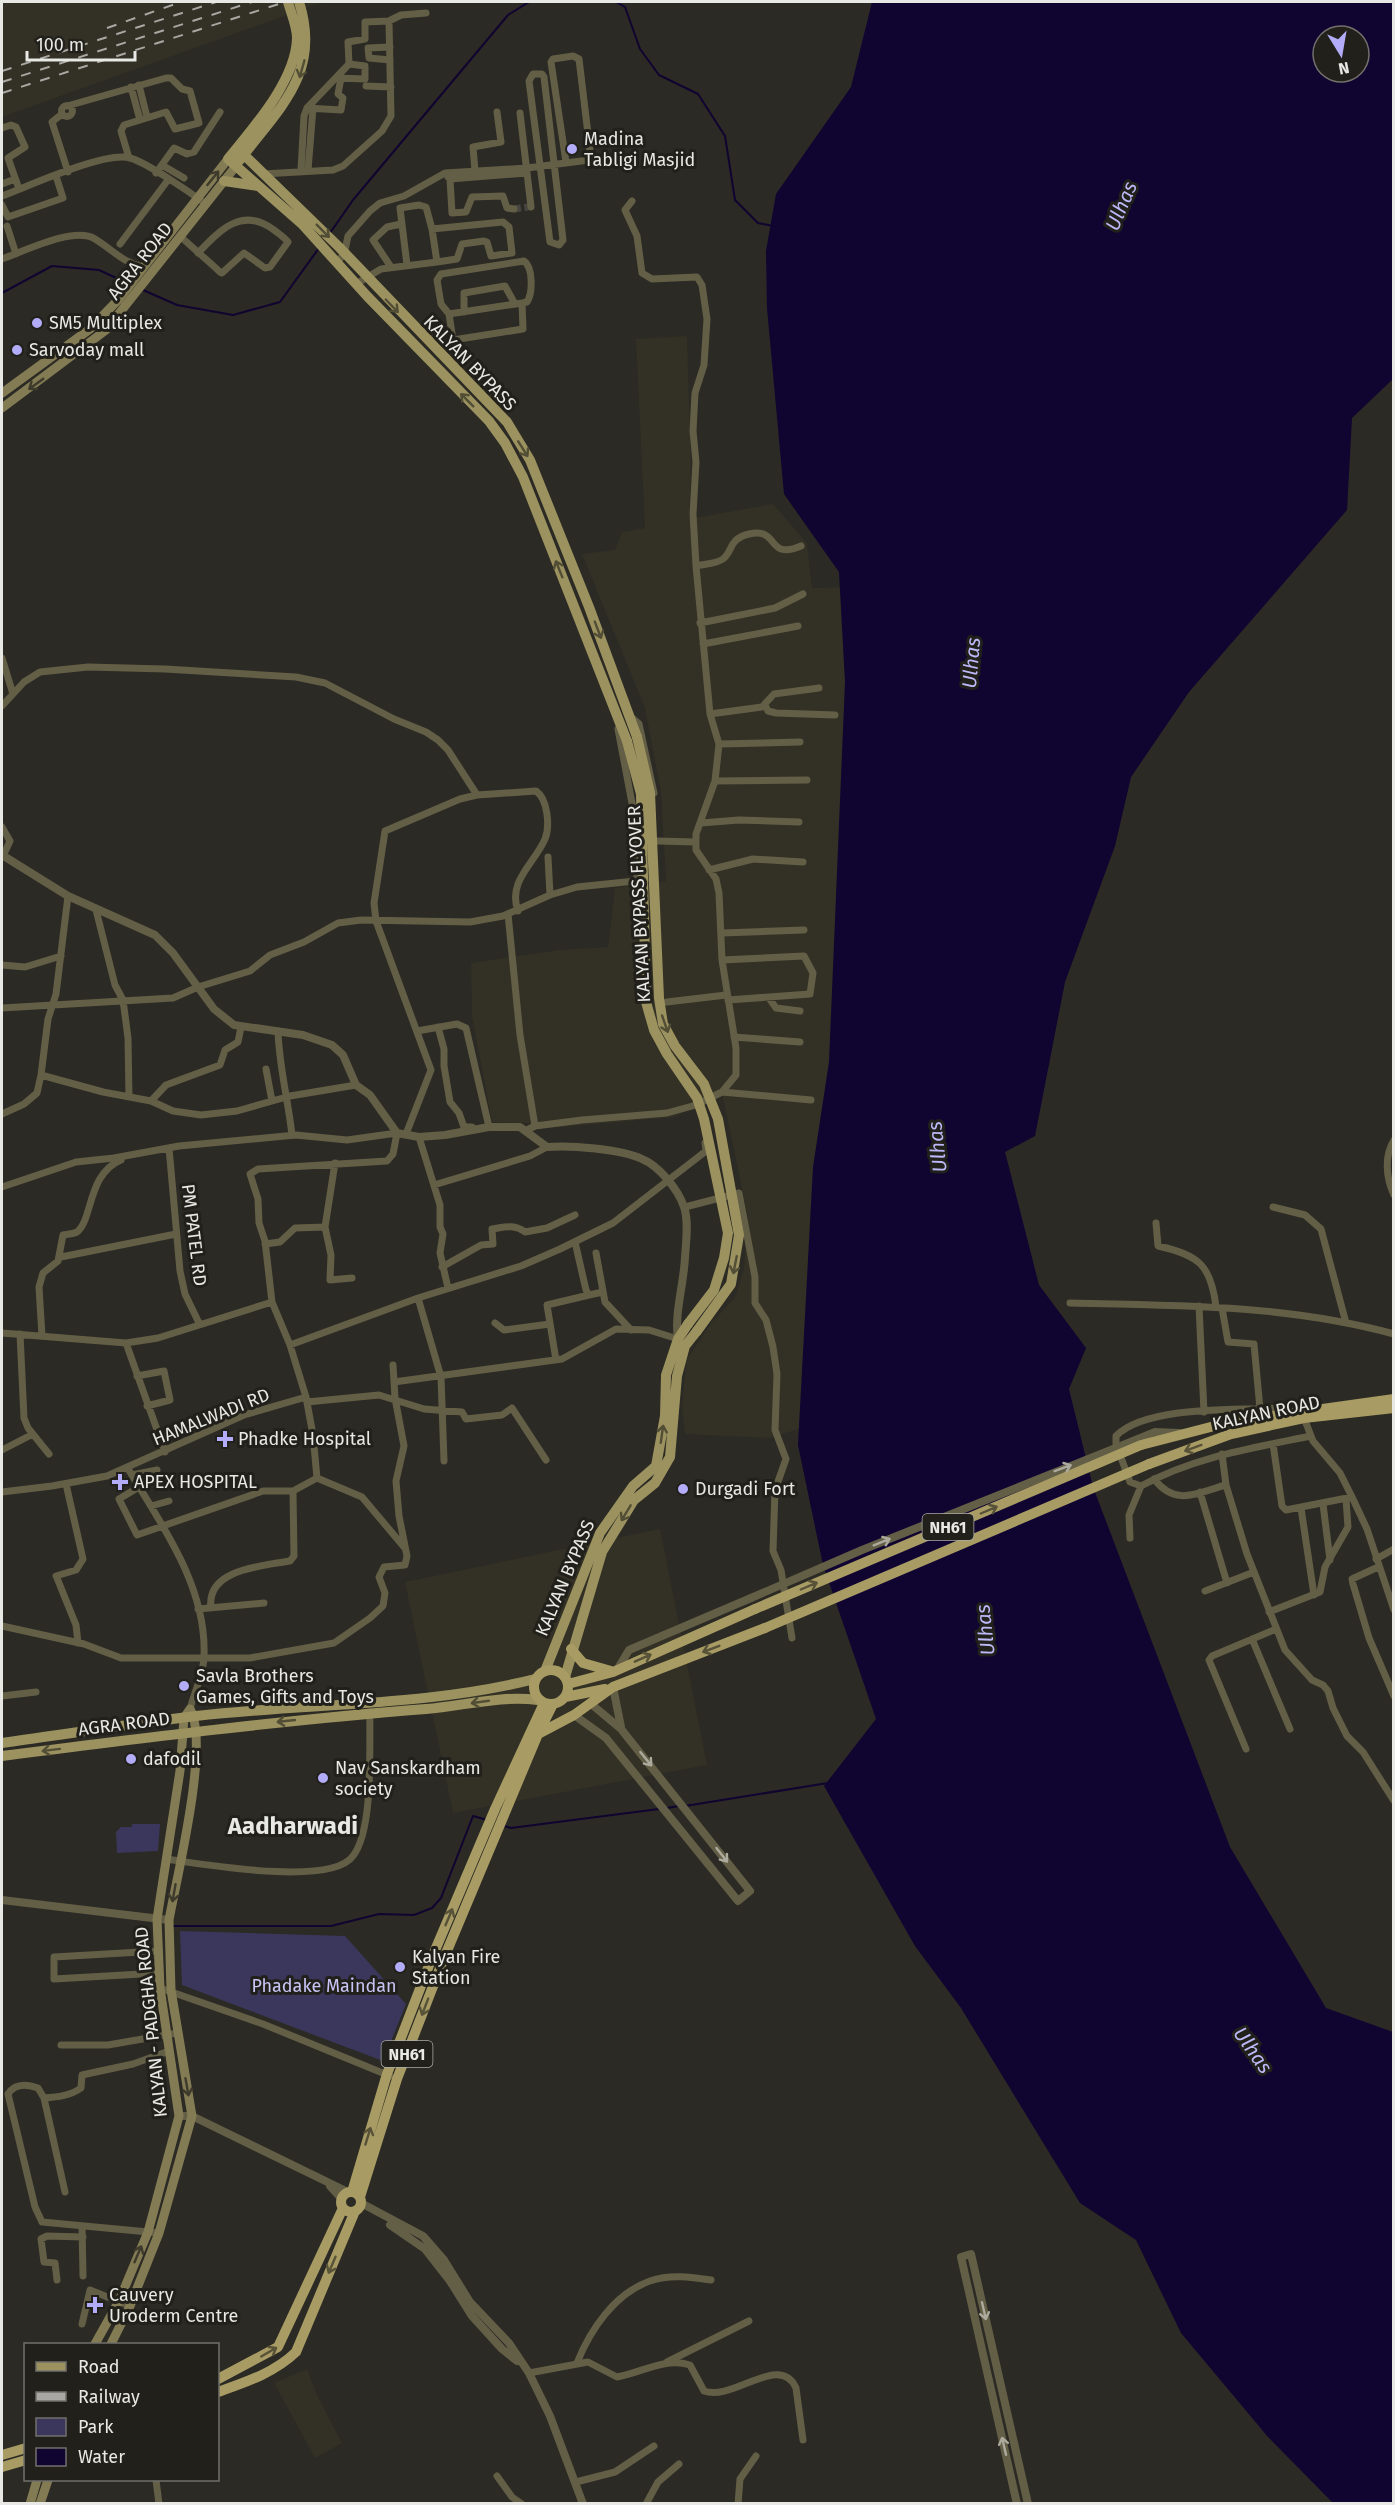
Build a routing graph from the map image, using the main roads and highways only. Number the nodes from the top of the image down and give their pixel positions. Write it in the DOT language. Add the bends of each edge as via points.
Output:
graph roads {
  1 [pos="288,2"];
  2 [pos="298,9"];
  3 [pos="240,152"];
  4 [pos="232,162"];
  5 [pos="224,181"];
  6 [pos="261,187"];
  7 [pos="304,220"];
  8 [pos="145,271"];
  9 [pos="360,280"];
  10 [pos="123,302"];
  11 [pos="90,330"];
  12 [pos="97,339"];
  13 [pos="2,393"];
  14 [pos="2,408"];
  15 [pos="498,413"];
  16 [pos="489,421"];
  17 [pos="631,717"];
  18 [pos="619,721"];
  19 [pos="632,739"];
  20 [pos="681,1342"];
  21 [pos="1394,1399"];
  22 [pos="1394,1408"];
  23 [pos="1285,1417"];
  24 [pos="571,1649"];
  25 [pos="544,1671"];
  26 [pos="615,1671"];
  27 [pos="535,1679"];
  28 [pos="566,1680"];
  29 [pos="617,1686"];
  30 [pos="565,1697"];
  31 [pos="545,1702"];
  32 [pos="189,1715"];
  33 [pos="196,1731"];
  34 [pos="182,1733"];
  35 [pos="538,1734"];
  36 [pos="2,1743"];
  37 [pos="2,1756"];
  38 [pos="174,1814"];
  39 [pos="188,1818"];
  40 [pos="391,2074"];
  41 [pos="352,2201"];
  42 [pos="96,2343"];
  43 [pos="112,2343"];
  44 [pos="219,2378"];
  45 [pos="219,2392"];
  46 [pos="24,2449"];
  47 [pos="2,2455"];
  48 [pos="24,2461"];
  49 [pos="2,2467"];
  50 [pos="37,2481"];
  51 [pos="48,2481"];
  52 [pos="30,2504"];
  53 [pos="40,2504"];
  1 -- 2 [label="main road"];
  2 -- 3 [label="main road" via="302,38 300,78"];
  3 -- 4 [label="main road"];
  3 -- 7 [label="main road, KALYAN BYPASS"];
  4 -- 5 [label="main road, AGRA ROAD"];
  4 -- 6 [label="main road, KALYAN BYPASS"];
  8 -- 4 [label="main road, AGRA ROAD, one-way" via="197,198"];
  5 -- 6 [label="main road"];
  5 -- 8 [label="main road, AGRA ROAD" via="180,236"];
  6 -- 7 [label="main road, KALYAN BYPASS"];
  7 -- 9 [label="main road, KALYAN BYPASS"];
  8 -- 10 [label="main road, AGRA ROAD"];
  9 -- 15 [label="main road, KALYAN BYPASS, one-way" via="409,323"];
  16 -- 9 [label="main road, KALYAN BYPASS, one-way"];
  10 -- 11 [label="main road, AGRA ROAD"];
  10 -- 12 [label="main road, AGRA ROAD"];
  11 -- 12 [label="main road"];
  11 -- 13 [label="main road, AGRA ROAD"];
  12 -- 14 [label="main road, AGRA ROAD, one-way"];
  15 -- 16 [label="main road"];
  15 -- 17 [label="main road, KALYAN BYPASS, one-way" via="530,460"];
  18 -- 16 [label="main road, KALYAN BYPASS, one-way" via="523,477"];
  17 -- 19 [label="main road, KALYAN BYPASS FLYOVER"];
  18 -- 19 [label="main road, KALYAN BYPASS FLYOVER"];
  19 -- 20 [label="main road, KALYAN BYPASS FLYOVER, bridge" via="641,794 646,1002 654,1030 697,1098 728,1233 714,1290"];
  20 -- 24 [label="main road, KALYAN BYPASS, one-way" via="670,1457 654,1483 634,1500 602,1552"];
  25 -- 20 [label="main road, KALYAN BYPASS, one-way" via="600,1533 633,1486 656,1466 665,1416 666,1375"];
  21 -- 23 [label="highway, NH61"];
  22 -- 23 [label="highway, KALYAN ROAD / NH61"];
  26 -- 23 [label="highway, NH61, one-way, bridge" via="753,1603 1139,1442"];
  23 -- 29 [label="highway, KALYAN ROAD / NH61, one-way, bridge" via="1149,1464 765,1628"];
  24 -- 26 [label="highway" via="583,1663"];
  24 -- 28 [label="main road, KALYAN BYPASS"];
  25 -- 27 [label="highway"];
  25 -- 28 [label="highway" via="556,1670"];
  26 -- 28 [label="highway, NH61"];
  27 -- 31 [label="highway" via="533,1690"];
  27 -- 32 [label="main road, AGRA ROAD" via="427,1699"];
  28 -- 30 [label="highway"];
  29 -- 30 [label="highway"];
  29 -- 35 [label="highway, NH61"];
  30 -- 31 [label="highway"];
  31 -- 33 [label="main road, AGRA ROAD, one-way" via="515,1697"];
  31 -- 35 [label="highway, NH61"];
  40 -- 31 [label="highway, NH61, one-way" via="433,1955"];
  32 -- 33 [label="main road, KALYAN - PADGHA ROAD"];
  32 -- 34 [label="main road, KALYAN - PADGHA ROAD"];
  32 -- 36 [label="main road, AGRA ROAD"];
  33 -- 34 [label="main road, AGRA ROAD"];
  33 -- 39 [label="main road, KALYAN - PADGHA ROAD" via="197,1753"];
  34 -- 37 [label="main road, AGRA ROAD, one-way"];
  34 -- 38 [label="main road, KALYAN - PADGHA ROAD"];
  35 -- 40 [label="highway, NH61, one-way" via="464,1915"];
  38 -- 39 [label="main road"];
  42 -- 38 [label="main road, KALYAN - PADGHA ROAD, one-way" via="148,2232 179,2116 160,1988 157,1919"];
  39 -- 43 [label="main road, KALYAN - PADGHA ROAD, one-way" via="169,1920 171,1990 192,2116 159,2233"];
  40 -- 41 [label="highway, NH61"];
  44 -- 41 [label="highway, NH61, one-way" via="279,2347"];
  41 -- 45 [label="highway, NH61, one-way" via="296,2352 283,2364"];
  46 -- 47 [label="highway"];
  48 -- 49 [label="highway"];
  50 -- 52 [label="main road"];
  51 -- 53 [label="main road"];
}
